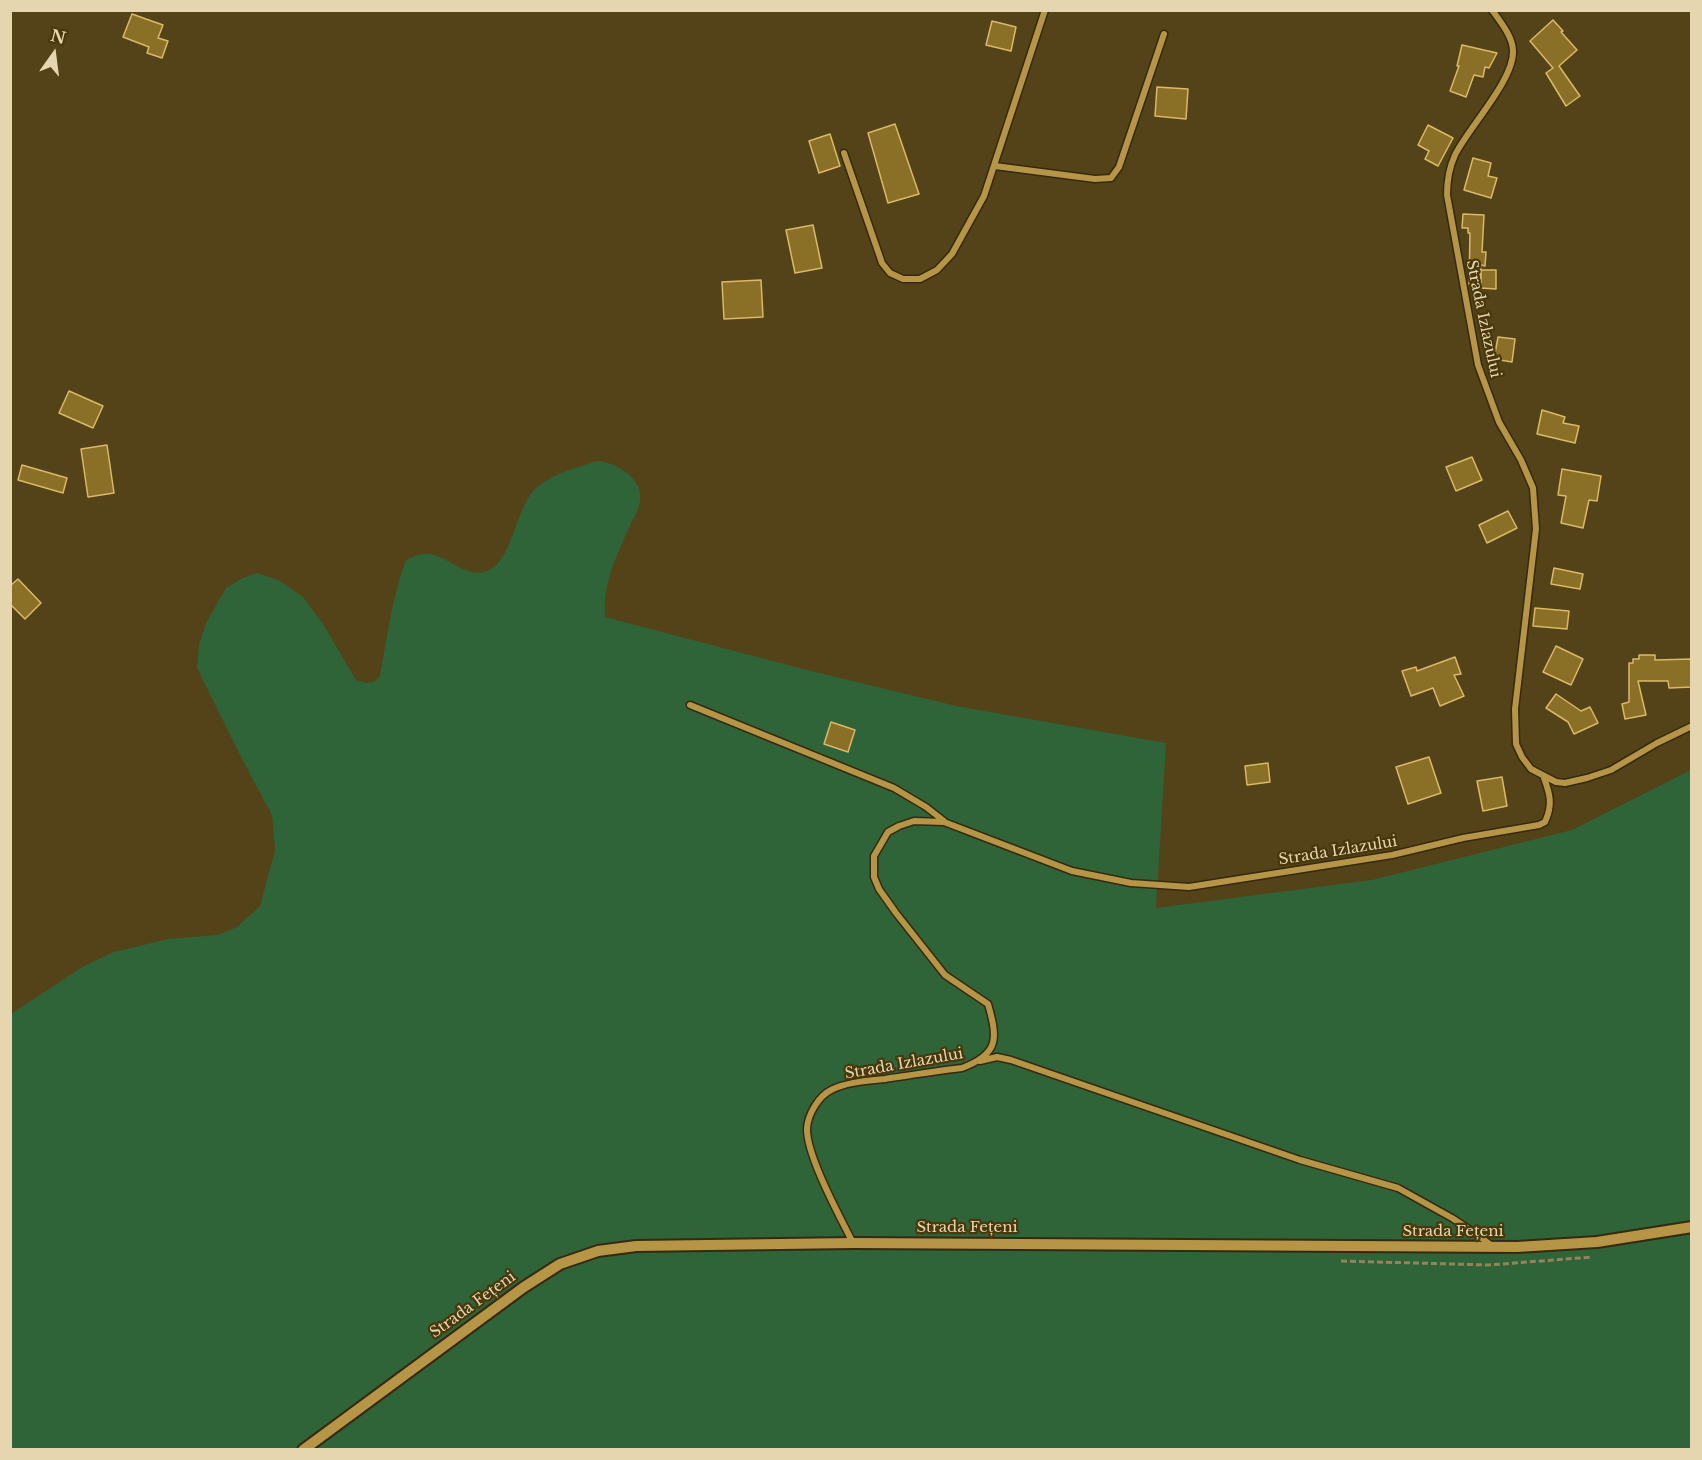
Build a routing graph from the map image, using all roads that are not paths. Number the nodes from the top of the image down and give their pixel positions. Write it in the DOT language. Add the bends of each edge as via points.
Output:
graph roads {
  1 [pos="1045,10"];
  2 [pos="1492,10"];
  3 [pos="1164,34"];
  4 [pos="844,153"];
  5 [pos="995,166"];
  6 [pos="690,705"];
  7 [pos="1692,726"];
  8 [pos="1544,778"];
  9 [pos="945,822"];
  10 [pos="979,1061"];
  11 [pos="1692,1227"];
  12 [pos="853,1243"];
  13 [pos="1493,1247"];
  14 [pos="303,1449"];
  1 -- 5 [label="street"];
  2 -- 8 [label="street, Strada Izlazului" via="1510,38 1513,58 1506,77 1455,156 1447,195 1478,365 1499,422 1533,488 1536,529 1514,728 1522,757"];
  3 -- 5 [label="street" via="1119,167 1111,178"];
  4 -- 5 [label="street" via="882,263 890,273 903,279 920,279 938,270 952,254"];
  6 -- 9 [label="street" via="894,789"];
  7 -- 8 [label="street" via="1611,770 1565,783"];
  8 -- 9 [label="street, Strada Izlazului" via="1551,807 1545,822 1539,825 1392,855 1189,887 1131,883 1072,871"];
  9 -- 10 [label="street, Strada Izlazului" via="914,821 888,832 874,856 874,877 896,913 945,975 988,1004 995,1035 992,1049"];
  10 -- 12 [label="street, Strada Izlazului" via="962,1068 855,1083 830,1090 819,1100 807,1127 810,1147"];
  10 -- 13 [label="street" via="1011,1060 1290,1156 1389,1185 1452,1218"];
  11 -- 13 [label="street, Strada Fețeni" via="1597,1242"];
  12 -- 13 [label="street, Strada Fețeni"];
  12 -- 14 [label="street, Strada Fețeni" via="636,1246 598,1251 560,1264 494,1307"];
}
